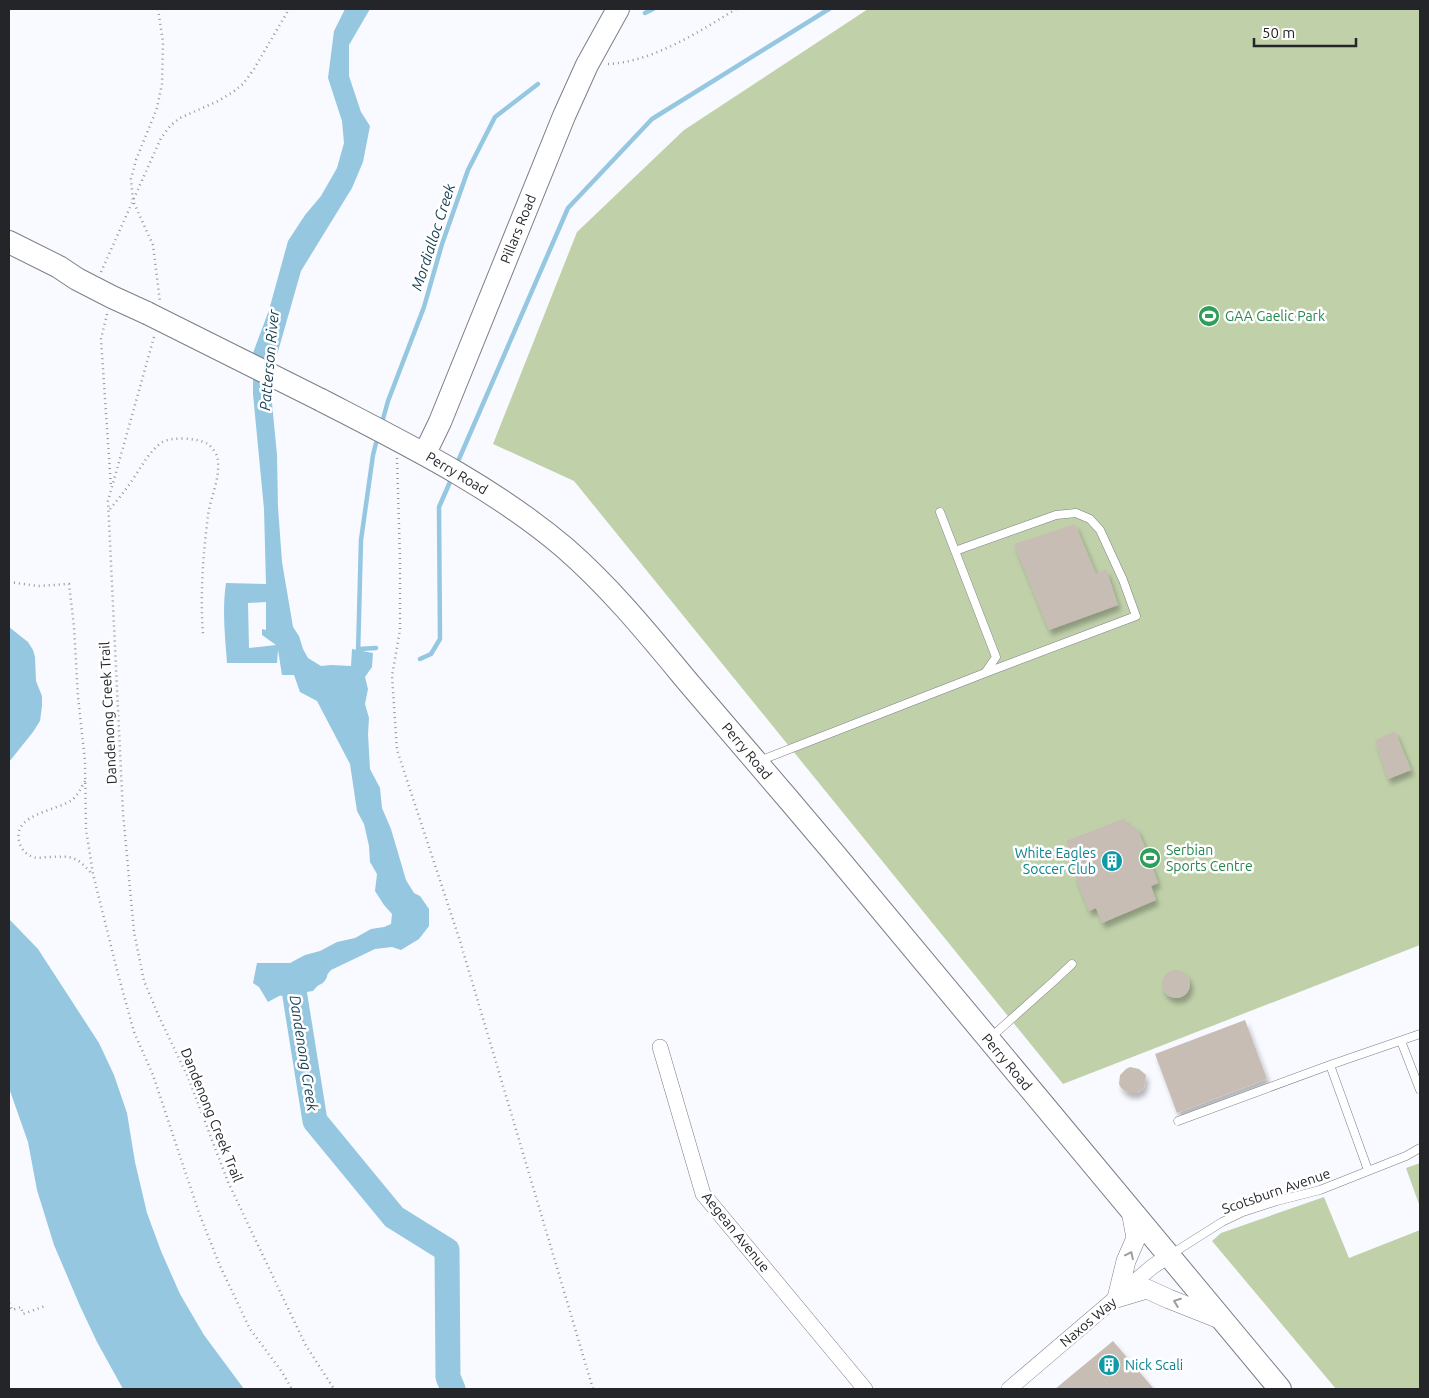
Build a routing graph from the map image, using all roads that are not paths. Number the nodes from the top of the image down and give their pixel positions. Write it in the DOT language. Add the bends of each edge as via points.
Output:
graph roads {
  1 [pos="618,9"];
  2 [pos="9,242"];
  3 [pos="9,256"];
  4 [pos="94,288"];
  5 [pos="425,453"];
  6 [pos="940,512"];
  7 [pos="955,551"];
  8 [pos="985,673"];
  9 [pos="756,762"];
  10 [pos="1072,964"];
  11 [pos="1420,1034"];
  12 [pos="988,1039"];
  13 [pos="1401,1041"];
  14 [pos="660,1047"];
  15 [pos="1330,1065"];
  16 [pos="1420,1090"];
  17 [pos="1178,1121"];
  18 [pos="1420,1148"];
  19 [pos="1368,1170"];
  20 [pos="1131,1211"];
  21 [pos="1168,1256"];
  22 [pos="1116,1298"];
  23 [pos="1222,1320"];
  24 [pos="865,1389"];
  25 [pos="1009,1389"];
  26 [pos="1280,1389"];
  1 -- 5 [label="main road, Pillars Road" via="564,116"];
  2 -- 4 [label="main road, Perry Road"];
  3 -- 4 [label="main road, Perry Road"];
  4 -- 5 [label="main road, Perry Road, bridge"];
  5 -- 9 [label="main road, Perry Road" via="524,516 594,575 629,611"];
  6 -- 7 [label="lane"];
  7 -- 8 [label="lane" via="996,657"];
  7 -- 8 [label="lane" via="1056,515 1076,513 1090,519 1100,530 1136,616"];
  8 -- 9 [label="lane"];
  9 -- 12 [label="main road, Perry Road"];
  10 -- 12 [label="lane"];
  11 -- 13 [label="lane"];
  12 -- 20 [label="main road, Perry Road"];
  13 -- 15 [label="lane"];
  13 -- 16 [label="lane"];
  14 -- 24 [label="street, Aegean Avenue" via="703,1194"];
  15 -- 17 [label="lane"];
  15 -- 19 [label="lane"];
  18 -- 19 [label="lane, Scotsburn Avenue"];
  19 -- 21 [label="lane, Scotsburn Avenue" via="1320,1190 1243,1212"];
  20 -- 21 [label="main road, Perry Road"];
  22 -- 20 [label="street, one-way" via="1136,1238"];
  21 -- 22 [label="street, Naxos Way"];
  21 -- 23 [label="main road, Perry Road"];
  23 -- 22 [label="street, one-way" via="1147,1289"];
  22 -- 25 [label="street, Naxos Way"];
  23 -- 26 [label="main road, Perry Road"];
}
